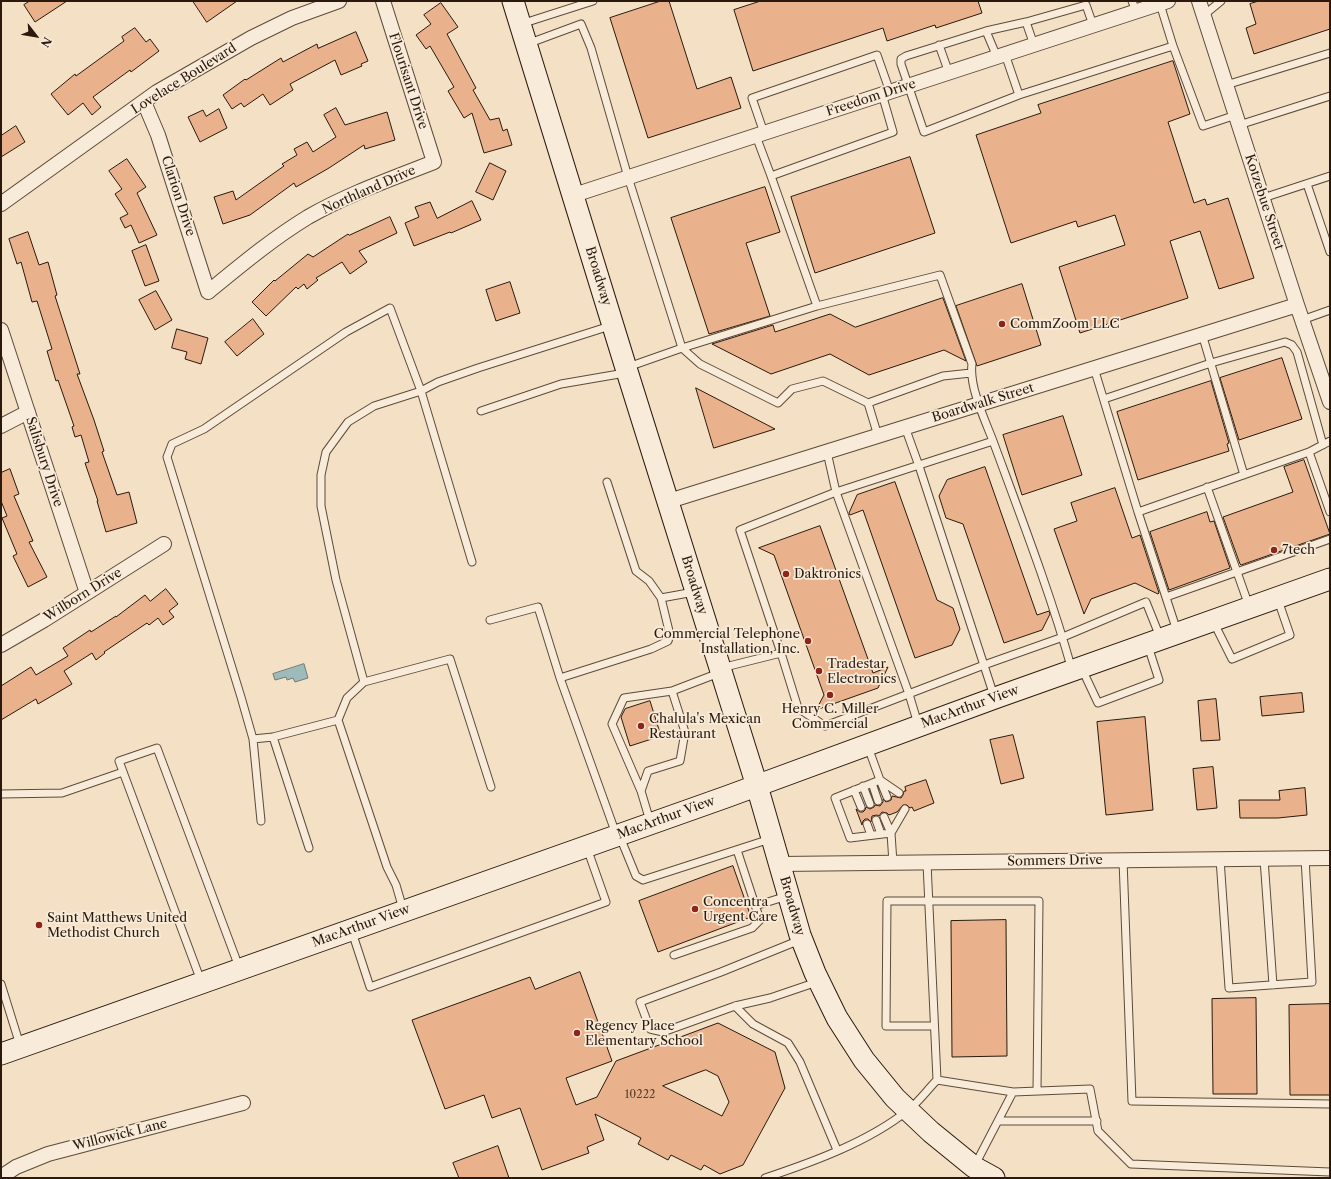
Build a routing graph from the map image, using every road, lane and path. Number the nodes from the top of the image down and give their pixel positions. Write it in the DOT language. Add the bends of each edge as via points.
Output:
graph roads {
  1 [pos="339,1"];
  2 [pos="383,1"];
  3 [pos="513,1"];
  4 [pos="593,1"];
  5 [pos="1199,1"];
  6 [pos="1221,1"];
  7 [pos="1164,2"];
  8 [pos="1087,3"];
  9 [pos="574,4"];
  10 [pos="1134,6"];
  11 [pos="1204,15"];
  12 [pos="1026,22"];
  13 [pos="521,24"];
  14 [pos="1093,25"];
  15 [pos="986,31"];
  16 [pos="527,44"];
  17 [pos="939,45"];
  18 [pos="1034,45"];
  19 [pos="1173,46"];
  20 [pos="1330,53"];
  21 [pos="1001,56"];
  22 [pos="949,73"];
  23 [pos="1226,85"];
  24 [pos="908,86"];
  25 [pos="886,93"];
  26 [pos="1019,95"];
  27 [pos="1330,96"];
  28 [pos="144,102"];
  29 [pos="1237,120"];
  30 [pos="760,134"];
  31 [pos="434,162"];
  32 [pos="771,176"];
  33 [pos="1330,176"];
  34 [pos="628,177"];
  35 [pos="1307,184"];
  36 [pos="574,195"];
  37 [pos="1263,198"];
  38 [pos="1,204"];
  39 [pos="1330,252"];
  40 [pos="208,292"];
  41 [pos="1297,305"];
  42 [pos="817,306"];
  43 [pos="1330,310"];
  44 [pos="1302,320"];
  45 [pos="613,325"];
  46 [pos="1,330"];
  47 [pos="1202,334"];
  48 [pos="682,348"];
  49 [pos="1211,363"];
  50 [pos="1094,368"];
  51 [pos="627,370"];
  52 [pos="971,373"];
  53 [pos="1326,376"];
  54 [pos="421,391"];
  55 [pos="1104,399"];
  56 [pos="1330,402"];
  57 [pos="868,403"];
  58 [pos="979,404"];
  59 [pos="481,411"];
  60 [pos="28,412"];
  61 [pos="1,426"];
  62 [pos="905,427"];
  63 [pos="878,436"];
  64 [pos="993,442"];
  65 [pos="1327,443"];
  66 [pos="827,452"];
  67 [pos="1309,452"];
  68 [pos="919,466"];
  69 [pos="1244,475"];
  70 [pos="607,482"];
  71 [pos="1207,487"];
  72 [pos="836,492"];
  73 [pos="669,501"];
  74 [pos="1138,512"];
  75 [pos="1330,512"];
  76 [pos="1330,540"];
  77 [pos="164,544"];
  78 [pos="472,562"];
  79 [pos="1237,572"];
  80 [pos="1330,579"];
  81 [pos="696,591"];
  82 [pos="87,593"];
  83 [pos="1166,597"];
  84 [pos="660,598"];
  85 [pos="1277,598"];
  86 [pos="1249,608"];
  87 [pos="490,620"];
  88 [pos="1213,620"];
  89 [pos="1063,637"];
  90 [pos="1162,638"];
  91 [pos="1,645"];
  92 [pos="782,653"];
  93 [pos="984,665"];
  94 [pos="1077,669"];
  95 [pos="720,670"];
  96 [pos="560,678"];
  97 [pos="364,682"];
  98 [pos="672,691"];
  99 [pos="909,694"];
  100 [pos="995,698"];
  101 [pos="338,720"];
  102 [pos="918,726"];
  103 [pos="273,737"];
  104 [pos="253,739"];
  105 [pos="867,745"];
  106 [pos="124,772"];
  107 [pos="880,780"];
  108 [pos="872,783"];
  109 [pos="757,786"];
  110 [pos="863,786"];
  111 [pos="492,787"];
  112 [pos="854,790"];
  113 [pos="641,791"];
  114 [pos="899,793"];
  115 [pos="1,794"];
  116 [pos="887,797"];
  117 [pos="878,801"];
  118 [pos="870,804"];
  119 [pos="861,807"];
  120 [pos="905,809"];
  121 [pos="894,814"];
  122 [pos="884,817"];
  123 [pos="876,820"];
  124 [pos="261,821"];
  125 [pos="897,822"];
  126 [pos="651,823"];
  127 [pos="867,824"];
  128 [pos="890,833"];
  129 [pos="881,834"];
  130 [pos="618,835"];
  131 [pos="871,835"];
  132 [pos="772,838"];
  133 [pos="587,846"];
  134 [pos="309,848"];
  135 [pos="737,850"];
  136 [pos="1305,858"];
  137 [pos="1330,858"];
  138 [pos="1220,859"];
  139 [pos="1264,859"];
  140 [pos="1123,860"];
  141 [pos="892,863"];
  142 [pos="927,863"];
  143 [pos="780,864"];
  144 [pos="789,896"];
  145 [pos="928,901"];
  146 [pos="755,906"];
  147 [pos="404,911"];
  148 [pos="352,930"];
  149 [pos="802,940"];
  150 [pos="674,955"];
  151 [pos="240,969"];
  152 [pos="819,981"];
  153 [pos="201,983"];
  154 [pos="1,984"];
  155 [pos="1273,985"];
  156 [pos="735,1006"];
  157 [pos="934,1026"];
  158 [pos="20,1047"];
  159 [pos="1,1054"];
  160 [pos="937,1080"];
  161 [pos="1037,1091"];
  162 [pos="1013,1092"];
  163 [pos="243,1103"];
  164 [pos="1330,1104"];
  165 [pos="908,1111"];
  166 [pos="998,1121"];
  167 [pos="1096,1121"];
  168 [pos="837,1150"];
  169 [pos="1330,1172"];
  170 [pos="971,1173"];
  171 [pos="1,1177"];
  172 [pos="765,1178"];
  173 [pos="994,1178"];
  1 -- 28 [label="street, Lovelace Boulevard" via="292,18 251,38"];
  2 -- 31 [label="street, Flourisant Drive"];
  3 -- 13 [label="street, Broadway"];
  4 -- 9 [label="lane"];
  5 -- 11 [label="street, Kotzebue Street"];
  6 -- 11 [label="lane"];
  7 -- 10 [label="street, Freedom Drive"];
  7 -- 19 [label="lane"];
  8 -- 12 [label="lane"];
  8 -- 14 [label="lane"];
  9 -- 13 [label="lane"];
  10 -- 14 [label="street, Freedom Drive"];
  11 -- 23 [label="street, Kotzebue Street"];
  12 -- 15 [label="lane"];
  12 -- 18 [label="lane"];
  13 -- 16 [label="street, Broadway"];
  14 -- 18 [label="street, Freedom Drive"];
  15 -- 17 [label="lane"];
  15 -- 21 [label="lane"];
  16 -- 34 [label="lane" via="582,24"];
  16 -- 36 [label="street, Broadway"];
  17 -- 22 [label="lane"];
  17 -- 24 [label="lane" via="901,59"];
  18 -- 21 [label="street, Freedom Drive"];
  19 -- 26 [label="lane"];
  19 -- 29 [label="lane" via="1203,126"];
  20 -- 23 [label="lane"];
  21 -- 22 [label="street, Freedom Drive"];
  21 -- 26 [label="lane"];
  22 -- 24 [label="street, Freedom Drive"];
  23 -- 29 [label="street, Kotzebue Street"];
  24 -- 25 [label="street, Freedom Drive"];
  24 -- 26 [label="lane" via="924,132"];
  25 -- 30 [label="street, Freedom Drive"];
  25 -- 30 [label="lane" via="877,55 752,98"];
  25 -- 32 [label="lane" via="893,132"];
  27 -- 29 [label="lane"];
  28 -- 38 [label="street, Lovelace Boulevard"];
  28 -- 40 [label="street, Clarion Drive" via="158,135"];
  29 -- 37 [label="street, Kotzebue Street"];
  30 -- 32 [label="lane"];
  30 -- 34 [label="street, Freedom Drive"];
  31 -- 40 [label="street, Northland Drive" via="360,191 308,217 260,249"];
  32 -- 42 [label="lane"];
  33 -- 35 [label="lane"];
  34 -- 36 [label="street, Freedom Drive"];
  34 -- 48 [label="lane"];
  35 -- 37 [label="lane"];
  35 -- 39 [label="lane"];
  36 -- 45 [label="street, Broadway"];
  37 -- 41 [label="street, Kotzebue Street"];
  41 -- 44 [label="street, Kotzebue Street"];
  41 -- 47 [label="street, Boardwalk Street"];
  42 -- 48 [label="lane"];
  42 -- 52 [label="lane" via="940,275 972,364"];
  43 -- 44 [label="lane"];
  44 -- 53 [label="street, Kotzebue Street"];
  45 -- 51 [label="street, Broadway"];
  45 -- 54 [label="lane" via="478,368"];
  46 -- 60 [label="street, Salisbury Drive"];
  47 -- 49 [label="lane"];
  47 -- 50 [label="street, Boardwalk Street"];
  48 -- 51 [label="lane"];
  48 -- 57 [label="lane" via="700,364 778,403 792,389 823,381"];
  49 -- 55 [label="lane"];
  49 -- 65 [label="lane" via="1285,342 1292,345 1297,352"];
  49 -- 69 [label="lane"];
  50 -- 55 [label="lane"];
  50 -- 58 [label="street, Boardwalk Street"];
  51 -- 59 [label="lane" via="561,384"];
  51 -- 73 [label="street, Broadway"];
  52 -- 57 [label="lane" via="943,376"];
  52 -- 58 [label="lane"];
  53 -- 56 [label="street, Kotzebue Street"];
  54 -- 78 [label="lane"];
  54 -- 97 [label="lane" via="374,406 348,422 326,452 321,475 321,506 336,580"];
  54 -- 104 [label="lane" via="390,308 346,332 204,429 172,444 167,457"];
  55 -- 74 [label="lane"];
  57 -- 63 [label="lane"];
  58 -- 62 [label="street, Boardwalk Street"];
  58 -- 64 [label="lane"];
  60 -- 61 [label="street"];
  60 -- 82 [label="street, Salisbury Drive"];
  62 -- 63 [label="street, Boardwalk Street"];
  62 -- 68 [label="lane"];
  63 -- 66 [label="street, Boardwalk Street"];
  64 -- 68 [label="lane"];
  64 -- 89 [label="lane" via="1030,539"];
  65 -- 67 [label="lane"];
  66 -- 72 [label="lane"];
  66 -- 73 [label="street, Boardwalk Street"];
  67 -- 69 [label="lane"];
  67 -- 75 [label="lane"];
  68 -- 72 [label="lane"];
  68 -- 93 [label="lane"];
  69 -- 71 [label="lane"];
  70 -- 84 [label="lane" via="636,571 649,581"];
  71 -- 74 [label="lane"];
  71 -- 79 [label="lane"];
  72 -- 92 [label="lane" via="740,530"];
  72 -- 99 [label="lane"];
  73 -- 81 [label="street, Broadway"];
  74 -- 83 [label="lane"];
  76 -- 79 [label="lane"];
  77 -- 82 [label="street, Wilborn Drive"];
  79 -- 83 [label="lane"];
  79 -- 86 [label="lane"];
  80 -- 85 [label="street, MacArthur View"];
  81 -- 84 [label="lane"];
  81 -- 95 [label="street, Broadway"];
  82 -- 91 [label="street, Wilborn Drive"];
  83 -- 90 [label="lane"];
  84 -- 96 [label="lane" via="670,635 668,641 651,649"];
  85 -- 86 [label="street, MacArthur View"];
  85 -- 88 [label="lane" via="1290,635 1232,659"];
  86 -- 88 [label="street, MacArthur View"];
  87 -- 96 [label="lane" via="538,607"];
  88 -- 90 [label="street, MacArthur View"];
  89 -- 90 [label="lane" via="1146,602"];
  89 -- 93 [label="lane"];
  89 -- 94 [label="lane"];
  90 -- 94 [label="street, MacArthur View"];
  90 -- 94 [label="lane" via="1159,680 1098,703"];
  92 -- 95 [label="lane"];
  92 -- 99 [label="lane" via="798,708 825,726"];
  93 -- 99 [label="lane"];
  93 -- 100 [label="lane"];
  94 -- 100 [label="street, MacArthur View"];
  95 -- 98 [label="lane"];
  95 -- 109 [label="street, Broadway"];
  96 -- 130 [label="lane"];
  97 -- 101 [label="lane" via="347,698"];
  97 -- 111 [label="lane" via="450,659"];
  98 -- 113 [label="lane" via="685,732 680,761 648,771"];
  98 -- 113 [label="lane" via="624,698 612,724"];
  99 -- 102 [label="lane"];
  100 -- 102 [label="street, MacArthur View"];
  101 -- 103 [label="lane"];
  101 -- 147 [label="lane"];
  102 -- 105 [label="street, MacArthur View"];
  103 -- 104 [label="lane"];
  103 -- 134 [label="lane"];
  104 -- 124 [label="lane"];
  105 -- 107 [label="lane"];
  105 -- 109 [label="street, MacArthur View"];
  106 -- 115 [label="lane" via="62,793"];
  106 -- 151 [label="lane" via="119,761 156,748"];
  106 -- 153 [label="lane"];
  107 -- 108 [label="lane"];
  107 -- 114 [label="lane"];
  107 -- 116 [label="lane"];
  108 -- 110 [label="lane"];
  108 -- 117 [label="lane"];
  109 -- 126 [label="street, MacArthur View"];
  109 -- 132 [label="street, Broadway"];
  110 -- 112 [label="lane"];
  110 -- 118 [label="lane"];
  112 -- 119 [label="lane"];
  112 -- 131 [label="lane" via="834,798 850,838"];
  113 -- 126 [label="lane"];
  120 -- 125 [label="lane"];
  121 -- 125 [label="lane"];
  122 -- 128 [label="lane"];
  123 -- 129 [label="lane"];
  125 -- 128 [label="lane"];
  126 -- 130 [label="street, MacArthur View"];
  127 -- 131 [label="lane"];
  128 -- 129 [label="lane"];
  128 -- 141 [label="lane"];
  129 -- 131 [label="lane"];
  130 -- 133 [label="street, MacArthur View"];
  130 -- 135 [label="lane" via="636,876 642,880"];
  132 -- 135 [label="lane"];
  132 -- 143 [label="street, Broadway"];
  133 -- 147 [label="street, MacArthur View"];
  133 -- 148 [label="lane" via="606,902 370,987"];
  135 -- 146 [label="lane"];
  136 -- 137 [label="street, Sommers Drive"];
  136 -- 139 [label="street, Sommers Drive"];
  136 -- 155 [label="lane" via="1312,982"];
  138 -- 139 [label="street, Sommers Drive"];
  138 -- 140 [label="street, Sommers Drive"];
  138 -- 155 [label="lane" via="1230,988"];
  139 -- 155 [label="lane"];
  140 -- 142 [label="street, Sommers Drive"];
  140 -- 164 [label="lane" via="1132,1101"];
  141 -- 142 [label="street, Sommers Drive"];
  141 -- 143 [label="street, Sommers Drive"];
  142 -- 145 [label="lane"];
  143 -- 144 [label="street, Broadway"];
  144 -- 146 [label="lane"];
  144 -- 149 [label="street, Broadway"];
  145 -- 157 [label="lane"];
  145 -- 157 [label="lane" via="887,901 886,1026"];
  145 -- 161 [label="lane" via="1039,901"];
  146 -- 150 [label="lane" via="760,920 752,928"];
  147 -- 148 [label="street, MacArthur View"];
  148 -- 151 [label="street, MacArthur View"];
  149 -- 152 [label="street, Broadway"];
  149 -- 156 [label="lane" via="640,1002 650,1029 663,1032"];
  151 -- 153 [label="street, MacArthur View"];
  152 -- 156 [label="lane" via="770,998"];
  152 -- 165 [label="street, Broadway" via="837,1018 864,1060"];
  153 -- 158 [label="street, MacArthur View"];
  154 -- 158 [label="lane"];
  156 -- 168 [label="lane" via="753,1024 788,1042 800,1062"];
  157 -- 160 [label="lane"];
  158 -- 159 [label="street, MacArthur View"];
  160 -- 162 [label="lane"];
  160 -- 165 [label="lane"];
  161 -- 162 [label="lane"];
  161 -- 167 [label="lane" via="1090,1089"];
  162 -- 166 [label="lane"];
  163 -- 171 [label="street, Willowick Lane" via="48,1154 16,1167"];
  165 -- 168 [label="lane" via="871,1135"];
  165 -- 170 [label="street, Broadway"];
  166 -- 167 [label="lane"];
  166 -- 170 [label="lane"];
  167 -- 169 [label="lane" via="1098,1131 1131,1164"];
  168 -- 172 [label="lane"];
  170 -- 173 [label="street, Broadway"];
}
